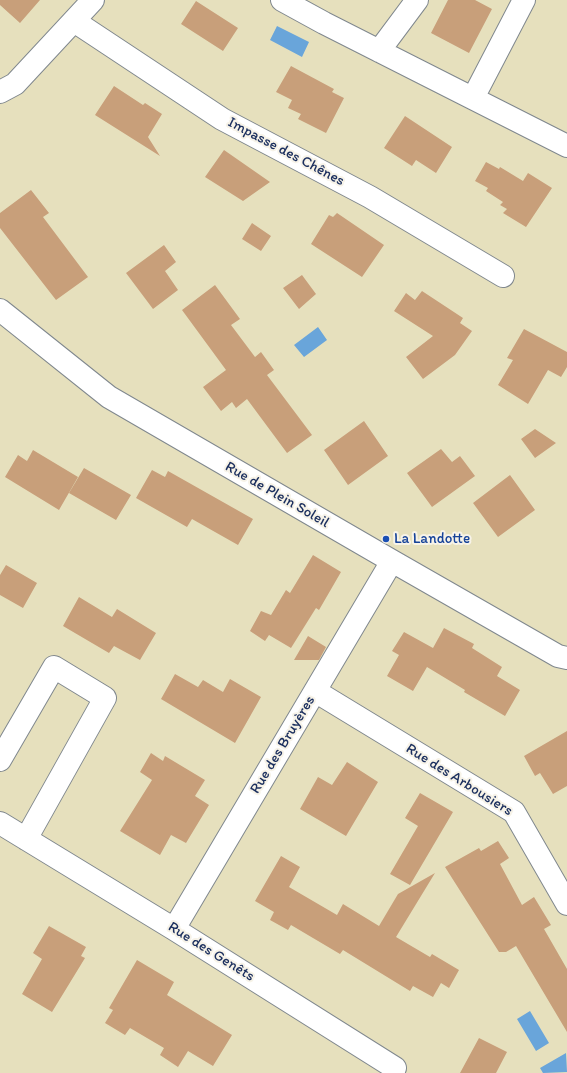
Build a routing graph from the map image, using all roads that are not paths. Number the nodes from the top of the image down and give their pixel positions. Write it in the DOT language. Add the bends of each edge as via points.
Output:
graph roads {
  1 [pos="93,0"];
  2 [pos="282,0"];
  3 [pos="417,0"];
  4 [pos="524,0"];
  5 [pos="74,21"];
  6 [pos="379,51"];
  7 [pos="0,92"];
  8 [pos="473,98"];
  9 [pos="567,146"];
  10 [pos="503,276"];
  11 [pos="0,310"];
  12 [pos="392,562"];
  13 [pos="567,658"];
  14 [pos="315,691"];
  15 [pos="0,760"];
  16 [pos="0,823"];
  17 [pos="26,839"];
  18 [pos="567,904"];
  19 [pos="174,929"];
  20 [pos="395,1068"];
  1 -- 5 [label="street"];
  2 -- 6 [label="street"];
  3 -- 6 [label="street"];
  4 -- 8 [label="street"];
  5 -- 7 [label="street" via="15,84"];
  5 -- 10 [label="street, Impasse des Chênes" via="222,119 370,196"];
  6 -- 8 [label="street"];
  8 -- 9 [label="street"];
  11 -- 12 [label="street, Rue de Plein Soleil" via="109,397"];
  12 -- 13 [label="street, Rue de Plein Soleil" via="558,656"];
  12 -- 14 [label="street, Rue des Bruyères"];
  14 -- 18 [label="street, Rue des Arbousiers" via="514,812"];
  14 -- 19 [label="street, Rue des Bruyères"];
  15 -- 17 [label="street" via="54,667 105,698"];
  16 -- 17 [label="street, Rue des Genêts"];
  17 -- 19 [label="street, Rue des Genêts"];
  19 -- 20 [label="street, Rue des Genêts"];
}
